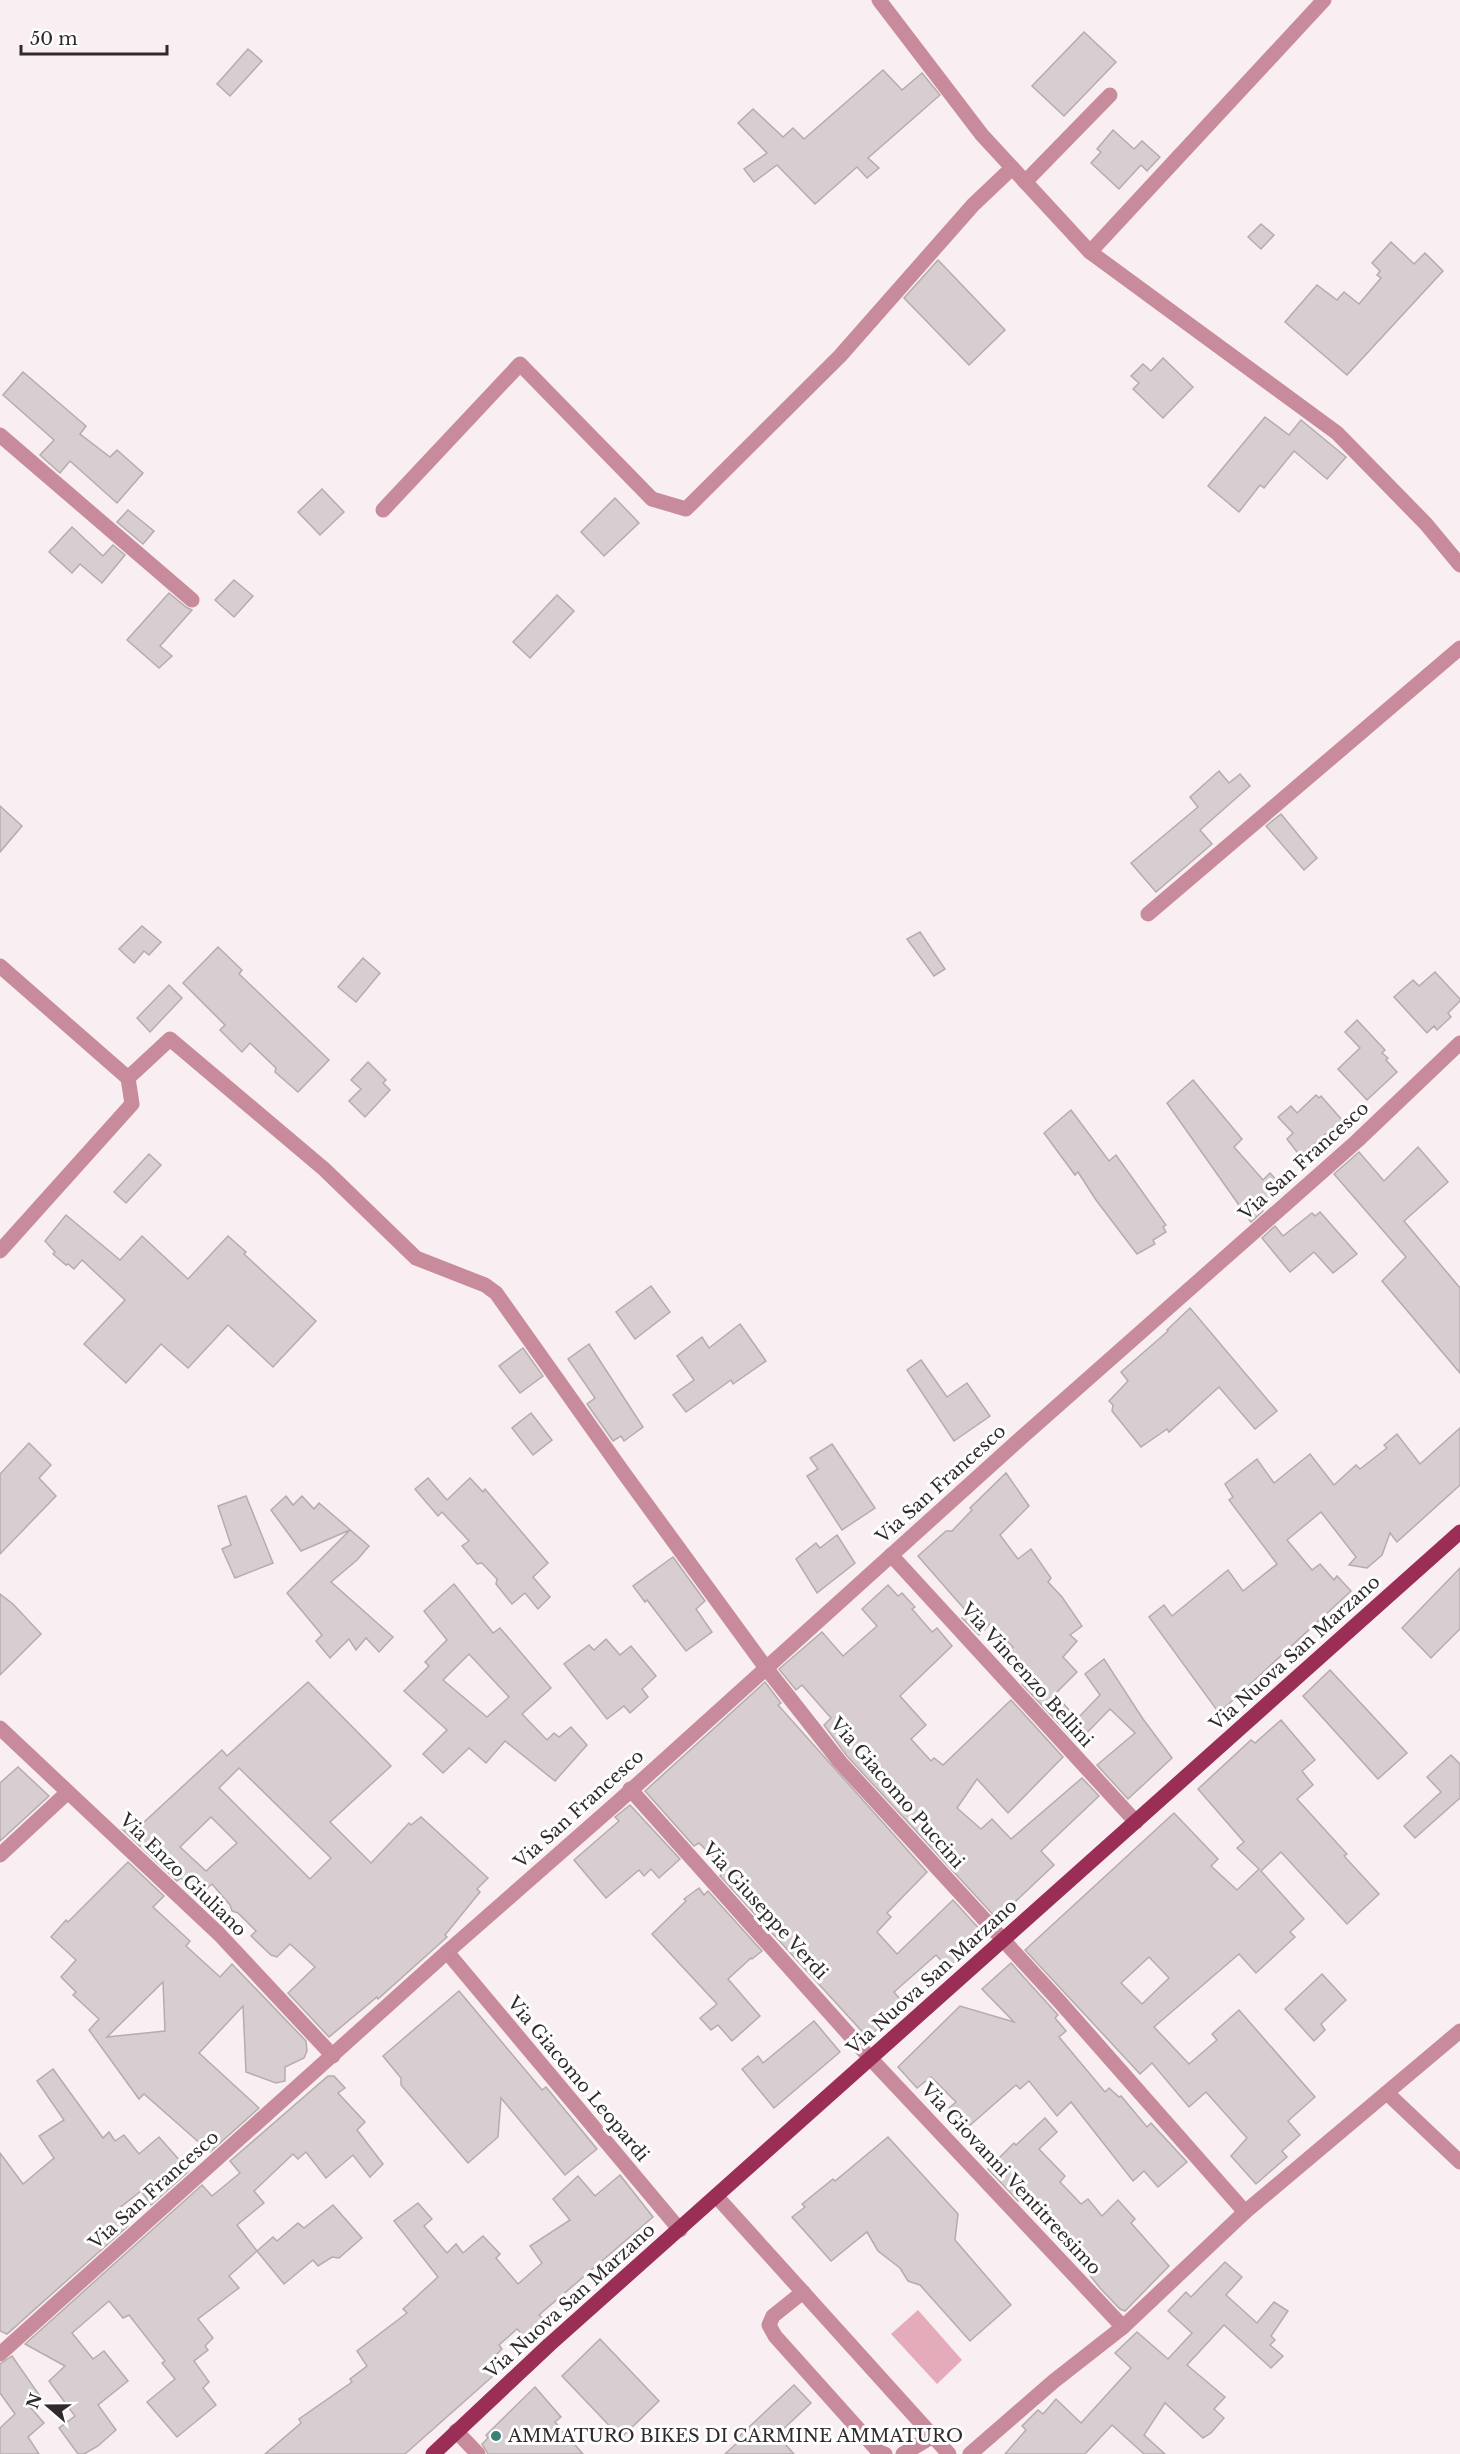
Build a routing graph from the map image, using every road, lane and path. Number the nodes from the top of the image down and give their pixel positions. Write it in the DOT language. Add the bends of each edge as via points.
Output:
graph roads {
  1 [pos="879,0"];
  2 [pos="1324,0"];
  3 [pos="1110,95"];
  4 [pos="1012,168"];
  5 [pos="1025,182"];
  6 [pos="1090,252"];
  7 [pos="0,435"];
  8 [pos="383,510"];
  9 [pos="1460,565"];
  10 [pos="192,600"];
  11 [pos="1460,648"];
  12 [pos="1148,914"];
  13 [pos="0,966"];
  14 [pos="1460,1043"];
  15 [pos="128,1078"];
  16 [pos="0,1251"];
  17 [pos="1460,1532"];
  18 [pos="891,1554"];
  19 [pos="766,1668"];
  20 [pos="0,1728"];
  21 [pos="630,1789"];
  22 [pos="68,1792"];
  23 [pos="1136,1822"];
  24 [pos="0,1855"];
  25 [pos="1002,1941"];
  26 [pos="447,1952"];
  27 [pos="1460,2031"];
  28 [pos="333,2056"];
  29 [pos="870,2058"];
  30 [pos="1387,2093"];
  31 [pos="1460,2163"];
  32 [pos="717,2197"];
  33 [pos="1245,2212"];
  34 [pos="680,2230"];
  35 [pos="803,2292"];
  36 [pos="1123,2327"];
  37 [pos="0,2354"];
  38 [pos="456,2431"];
  39 [pos="933,2436"];
  40 [pos="433,2454"];
  41 [pos="478,2454"];
  42 [pos="885,2454"];
  43 [pos="903,2454"];
  44 [pos="949,2454"];
  45 [pos="970,2454"];
  1 -- 4 [label="street" via="982,135"];
  2 -- 6 [label="street"];
  3 -- 5 [label="street"];
  4 -- 5 [label="street"];
  4 -- 8 [label="street" via="973,205 840,356 686,509 652,499 520,364"];
  5 -- 6 [label="street"];
  6 -- 9 [label="street" via="1337,433 1426,524"];
  7 -- 10 [label="street"];
  11 -- 12 [label="street"];
  13 -- 15 [label="street"];
  14 -- 18 [label="street, Via San Francesco" via="1358,1141"];
  15 -- 16 [label="street" via="132,1104"];
  15 -- 19 [label="street, Via Giacomo Puccini" via="171,1039 324,1169 416,1258 496,1293"];
  17 -- 23 [label="main road, Via Nuova San Marzano"];
  18 -- 19 [label="street, Via San Francesco"];
  18 -- 23 [label="street, Via Vincenzo Bellini"];
  19 -- 21 [label="street, Via San Francesco"];
  19 -- 25 [label="street, Via Giacomo Puccini" via="840,1762"];
  20 -- 22 [label="street, Via Enzo Giuliano"];
  21 -- 26 [label="street, Via San Francesco"];
  21 -- 29 [label="street, Via Giuseppe Verdi"];
  22 -- 24 [label="street"];
  22 -- 28 [label="street, Via Enzo Giuliano" via="219,1934"];
  23 -- 25 [label="main road, Via Nuova San Marzano"];
  25 -- 29 [label="main road, Via Nuova San Marzano"];
  25 -- 33 [label="street, Via Giacomo Puccini"];
  26 -- 28 [label="street, Via San Francesco"];
  26 -- 34 [label="street, Via Giacomo Leopardi"];
  27 -- 30 [label="street"];
  28 -- 37 [label="street, Via San Francesco"];
  29 -- 32 [label="main road, Via Nuova San Marzano"];
  29 -- 36 [label="street, Via Giovanni Ventitreesimo"];
  30 -- 31 [label="street"];
  30 -- 33 [label="street"];
  32 -- 34 [label="main road, Via Nuova San Marzano"];
  32 -- 35 [label="street"];
  33 -- 36 [label="street"];
  34 -- 38 [label="main road, Via Nuova San Marzano"];
  35 -- 39 [label="street"];
  35 -- 42 [label="street" via="773,2316 769,2325 879,2452"];
  36 -- 45 [label="street"];
  38 -- 40 [label="main road, Via Nuova San Marzano"];
  38 -- 41 [label="street"];
  39 -- 43 [label="street"];
  39 -- 44 [label="street"];
}
